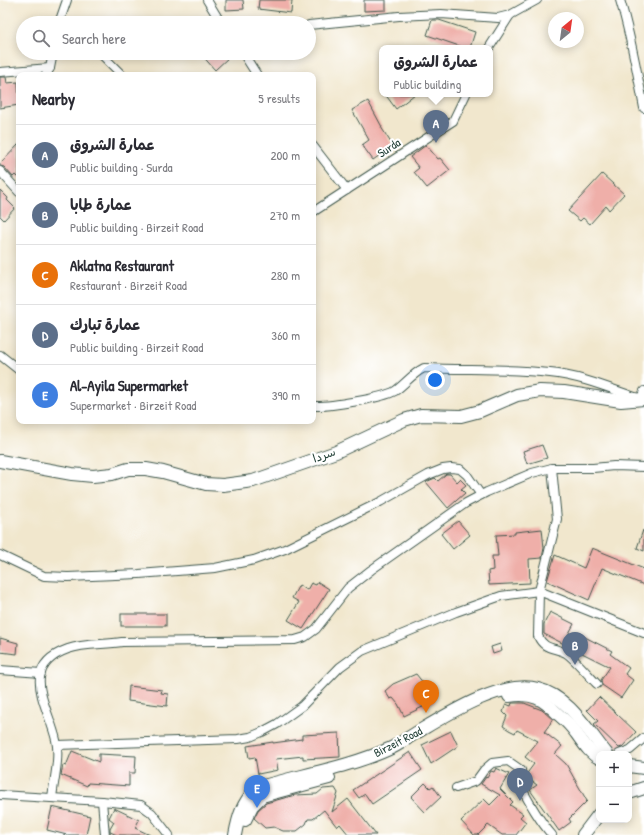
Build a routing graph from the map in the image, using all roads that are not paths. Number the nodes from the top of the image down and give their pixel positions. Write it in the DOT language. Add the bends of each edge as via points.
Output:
graph roads {
  1 [pos="67,0"];
  2 [pos="207,0"];
  3 [pos="536,0"];
  4 [pos="620,0"];
  5 [pos="510,15"];
  6 [pos="61,16"];
  7 [pos="217,16"];
  8 [pos="316,24"];
  9 [pos="491,45"];
  10 [pos="51,60"];
  11 [pos="107,60"];
  12 [pos="247,60"];
  13 [pos="48,71"];
  14 [pos="0,72"];
  15 [pos="119,72"];
  16 [pos="255,72"];
  17 [pos="465,97"];
  18 [pos="644,108"];
  19 [pos="316,150"];
  20 [pos="0,171"];
  21 [pos="16,189"];
  22 [pos="346,190"];
  23 [pos="316,210"];
  24 [pos="0,355"];
  25 [pos="16,368"];
  26 [pos="643,396"];
  27 [pos="316,406"];
  28 [pos="0,461"];
  29 [pos="644,467"];
  30 [pos="552,468"];
  31 [pos="481,495"];
  32 [pos="0,555"];
  33 [pos="538,591"];
  34 [pos="644,633"];
  35 [pos="0,670"];
  36 [pos="41,673"];
  37 [pos="597,684"];
  38 [pos="449,718"];
  39 [pos="644,738"];
  40 [pos="57,745"];
  41 [pos="605,751"];
  42 [pos="627,751"];
  43 [pos="596,755"];
  44 [pos="632,766"];
  45 [pos="644,768"];
  46 [pos="456,788"];
  47 [pos="644,788"];
  48 [pos="632,793"];
  49 [pos="1,796"];
  50 [pos="52,798"];
  51 [pos="102,801"];
  52 [pos="596,818"];
  53 [pos="105,835"];
  54 [pos="169,835"];
  55 [pos="235,835"];
  56 [pos="242,835"];
  57 [pos="552,835"];
  58 [pos="583,835"];
  1 -- 6 [label="street"];
  2 -- 7 [label="street"];
  3 -- 5 [label="street"];
  4 -- 18 [label="street"];
  5 -- 8 [label="street" via="498,18 441,14 399,16"];
  5 -- 9 [label="street"];
  10 -- 13 [label="street"];
  11 -- 15 [label="street"];
  12 -- 16 [label="street"];
  13 -- 14 [label="street"];
  17 -- 22 [label="street, Surda" via="453,121"];
  19 -- 22 [label="street"];
  20 -- 21 [label="street"];
  22 -- 23 [label="street, Surda"];
  24 -- 25 [label="street"];
  26 -- 27 [label="street" via="551,373 424,368 394,391 382,396"];
  26 -- 28 [label="main road, سردا" via="621,401 540,391 517,395 461,416 421,415 404,420 336,452 253,481 229,484 206,484 146,469 128,469 93,476"];
  29 -- 30 [label="street"];
  30 -- 31 [label="street" via="532,473"];
  30 -- 33 [label="street" via="557,519"];
  31 -- 32 [label="street" via="460,469 443,469 285,549 254,560 215,568 68,578 44,576"];
  31 -- 36 [label="street" via="466,503 348,588 316,629 305,637 295,640 122,642 82,646 56,654 43,666"];
  33 -- 34 [label="street"];
  33 -- 37 [label="street" via="538,636 541,642 566,654"];
  33 -- 40 [label="street" via="501,596 362,652 340,667 302,706 277,724 250,737"];
  35 -- 36 [label="street"];
  36 -- 40 [label="street" via="40,685"];
  38 -- 41 [label="main road, Birzeit Road" via="495,692 518,687 538,688 566,704"];
  38 -- 43 [label="main road" via="503,698 516,695 533,697 545,701"];
  38 -- 55 [label="main road, Birzeit Road" via="358,761 256,788 239,814"];
  38 -- 56 [label="main road" via="377,762 262,796 249,811"];
  39 -- 42 [label="street"];
  40 -- 50 [label="street" via="58,757"];
  44 -- 45 [label="main road"];
  46 -- 57 [label="street" via="476,782 492,763 508,761 521,770 518,781 529,803"];
  47 -- 48 [label="main road"];
  49 -- 50 [label="street"];
  50 -- 51 [label="street"];
  51 -- 53 [label="street"];
  51 -- 54 [label="street" via="141,805 152,813"];
  52 -- 58 [label="main road"];
}
